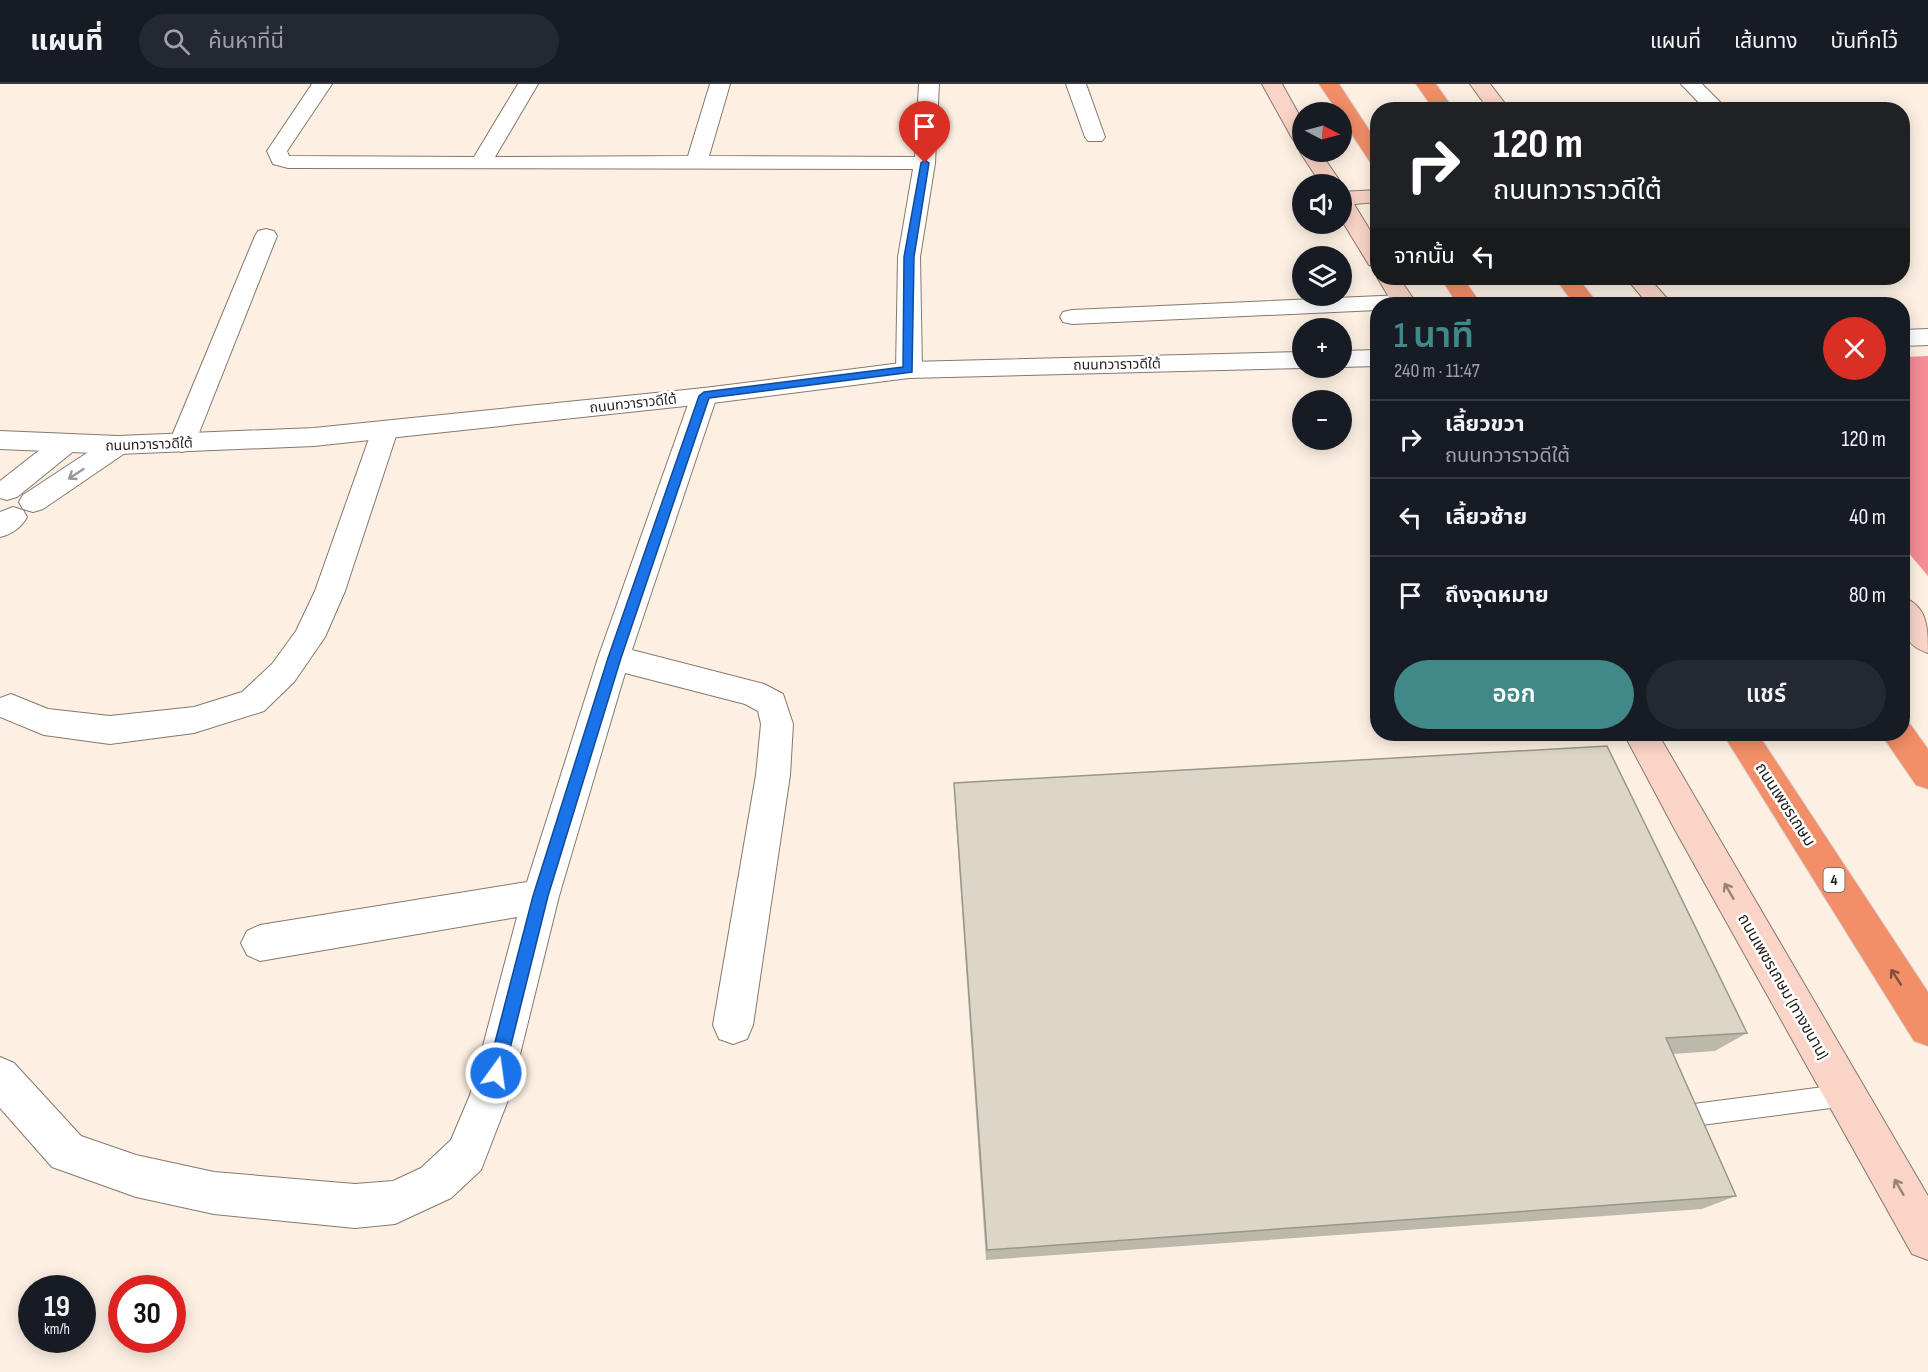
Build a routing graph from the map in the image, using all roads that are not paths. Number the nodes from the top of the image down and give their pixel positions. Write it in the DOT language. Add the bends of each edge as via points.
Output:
graph roads {
  1 [pos="322,84"];
  2 [pos="528,84"];
  3 [pos="720,84"];
  4 [pos="929,84"];
  5 [pos="1076,84"];
  6 [pos="1272,84"];
  7 [pos="1329,84"];
  8 [pos="1426,84"];
  9 [pos="1480,84"];
  10 [pos="1691,84"];
  11 [pos="1438,102"];
  12 [pos="1494,102"];
  13 [pos="1710,102"];
  14 [pos="1292,120"];
  15 [pos="1095,137"];
  16 [pos="1370,147"];
  17 [pos="697,162"];
  18 [pos="481,163"];
  19 [pos="925,163"];
  20 [pos="1370,197"];
  21 [pos="1352,198"];
  22 [pos="1352,218"];
  23 [pos="266,236"];
  24 [pos="1370,248"];
  25 [pos="1571,285"];
  26 [pos="1643,285"];
  27 [pos="1581,297"];
  28 [pos="1654,297"];
  29 [pos="1370,304"];
  30 [pos="1072,317"];
  31 [pos="1928,337"];
  32 [pos="1910,338"];
  33 [pos="1352,358"];
  34 [pos="1370,358"];
  35 [pos="1292,360"];
  36 [pos="909,370"];
  37 [pos="704,396"];
  38 [pos="385,430"];
  39 [pos="0,440"];
  40 [pos="182,443"];
  41 [pos="65,444"];
  42 [pos="118,445"];
  43 [pos="13,509"];
  44 [pos="1910,618"];
  45 [pos="1928,641"];
  46 [pos="614,658"];
  47 [pos="11,707"];
  48 [pos="1645,741"];
  49 [pos="1744,741"];
  50 [pos="1903,741"];
  51 [pos="1928,775"];
  52 [pos="541,896"];
  53 [pos="260,943"];
  54 [pos="733,1025"];
  55 [pos="1928,1027"];
  56 [pos="0,1077"];
  57 [pos="1846,1095"];
  58 [pos="1686,1116"];
  59 [pos="1928,1238"];
  1 -- 18 [label="street" via="277,151 280,160"];
  2 -- 18 [label="street"];
  3 -- 17 [label="street"];
  4 -- 19 [label="street"];
  5 -- 15 [label="street"];
  6 -- 14 [label="main road"];
  7 -- 16 [label="highway"];
  8 -- 11 [label="highway"];
  9 -- 12 [label="main road"];
  10 -- 13 [label="street"];
  17 -- 18 [label="street"];
  17 -- 19 [label="street"];
  19 -- 36 [label="street" via="909,257"];
  20 -- 21 [label="main road"];
  22 -- 24 [label="main road"];
  23 -- 40 [label="street"];
  25 -- 27 [label="highway"];
  26 -- 28 [label="main road"];
  29 -- 30 [label="street"];
  31 -- 32 [label="street"];
  33 -- 34 [label="street"];
  35 -- 36 [label="street, ถนนทวาราวดีใต้"];
  36 -- 37 [label="street, ถนนทวาราวดีใต้"];
  37 -- 38 [label="street, ถนนทวาราวดีใต้"];
  37 -- 46 [label="street"];
  38 -- 40 [label="street, ถนนทวาราวดีใต้"];
  38 -- 47 [label="street" via="330,591 309,637 283,673 253,702 194,720 110,730 44,722"];
  39 -- 41 [label="street, ถนนทวาราวดีใต้"];
  40 -- 42 [label="street, ถนนทวาราวดีใต้"];
  41 -- 42 [label="street, ถนนทวาราวดีใต้"];
  41 -- 43 [label="street"];
  42 -- 43 [label="street, one-way"];
  44 -- 45 [label="main road"];
  46 -- 52 [label="street"];
  46 -- 54 [label="street" via="753,693 772,704 777,724 773,775"];
  57 -- 48 [label="main road, ถนนเพชรเกษม (ทางขนาน), one-way"];
  55 -- 49 [label="highway, ถนนเพชรเกษม / 4, one-way"];
  50 -- 51 [label="highway"];
  52 -- 53 [label="street"];
  52 -- 56 [label="street" via="490,1095 466,1155 436,1183 395,1202 355,1206 226,1194 136,1176 67,1152"];
  57 -- 58 [label="lane"];
  59 -- 57 [label="main road, ถนนเพชรเกษม (ทางขนาน), one-way"];
}
